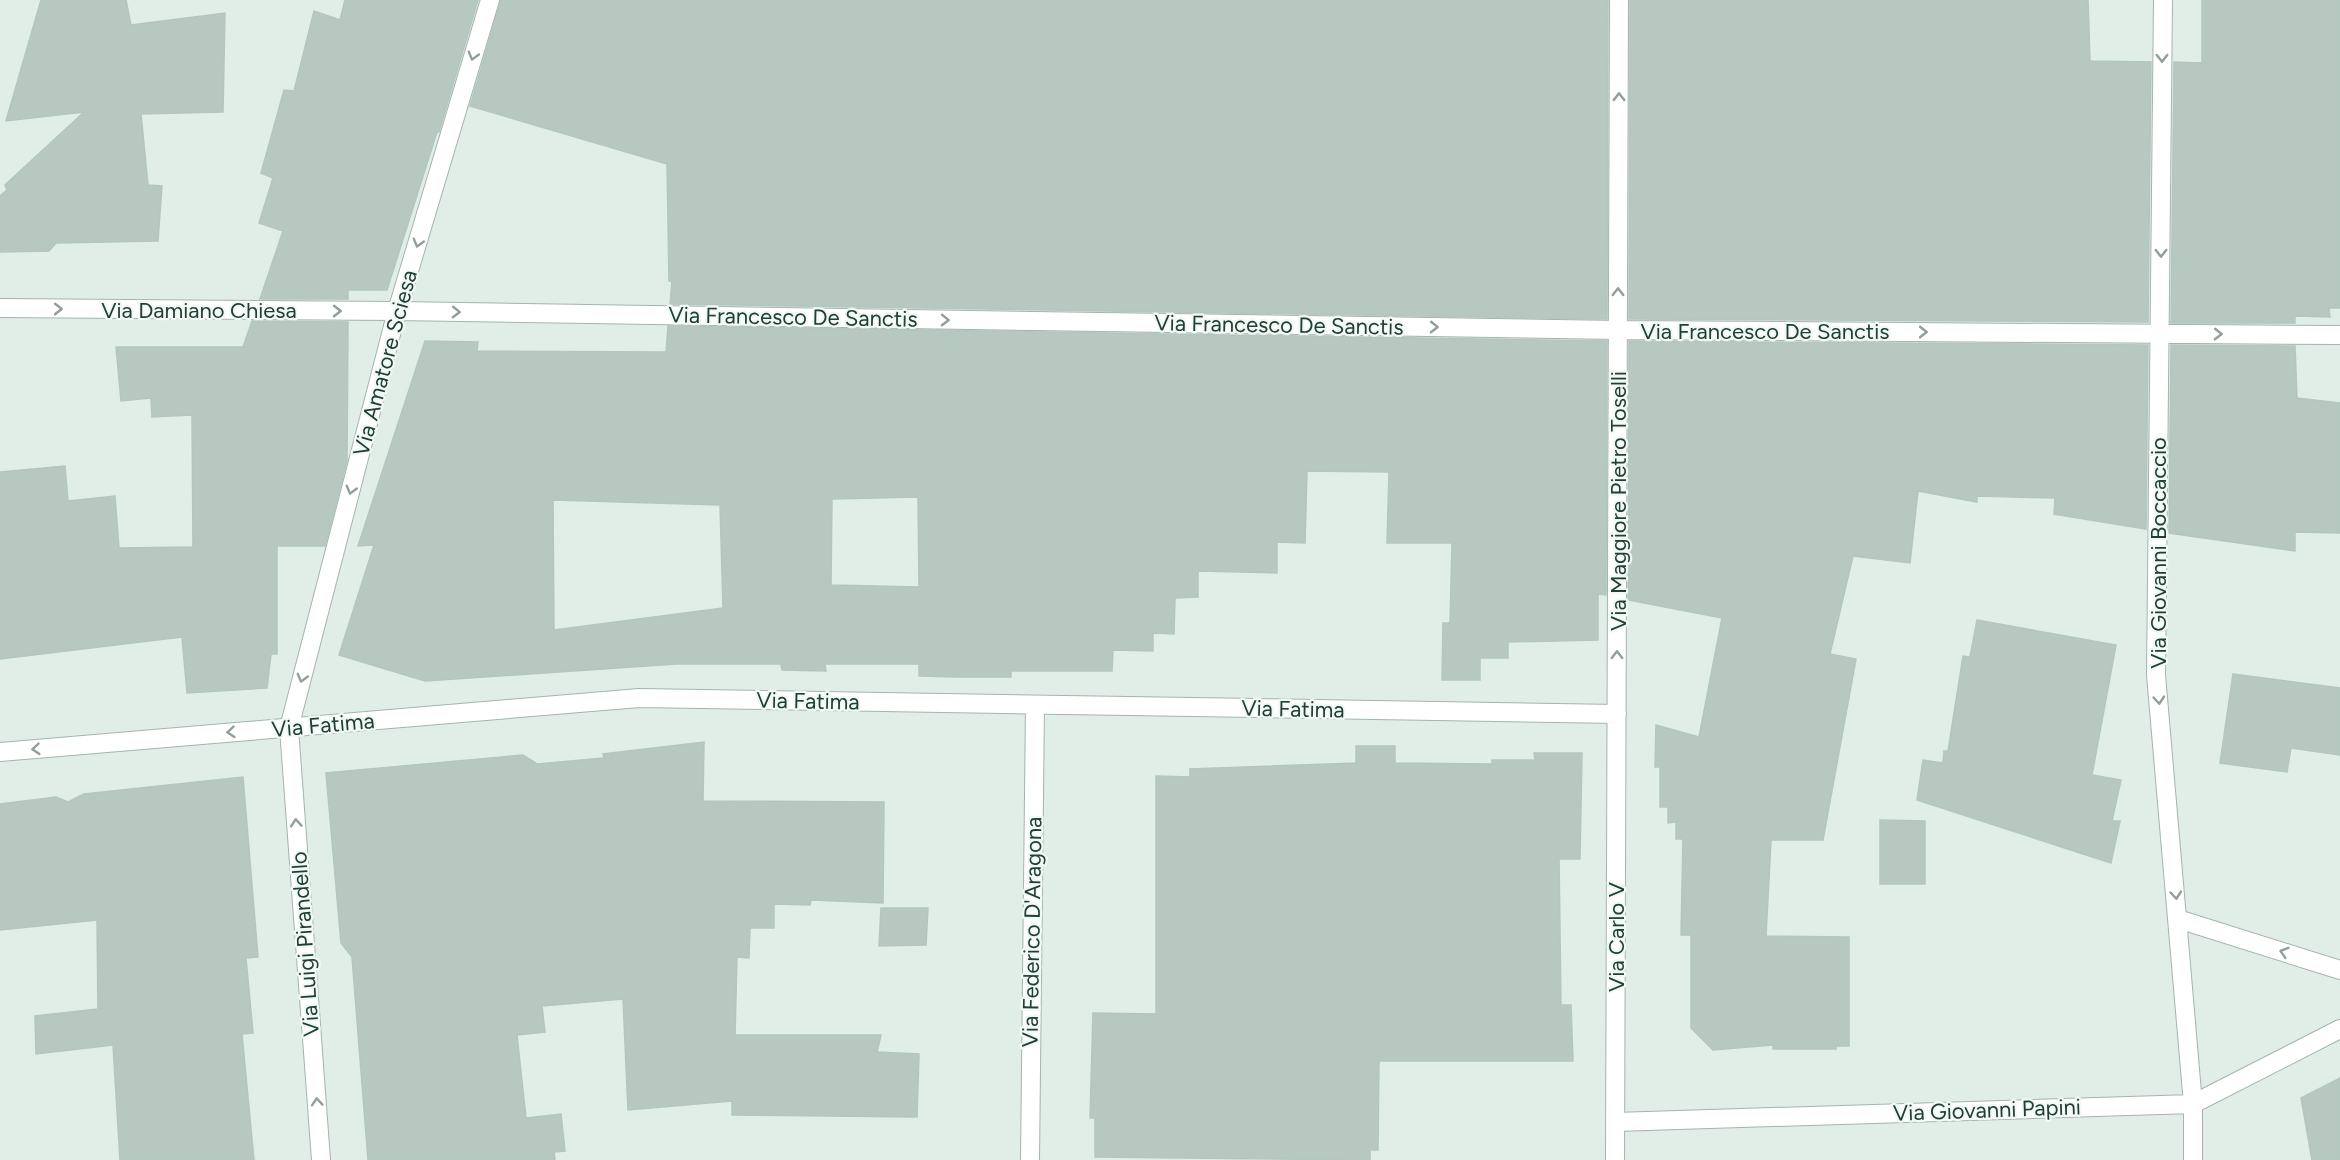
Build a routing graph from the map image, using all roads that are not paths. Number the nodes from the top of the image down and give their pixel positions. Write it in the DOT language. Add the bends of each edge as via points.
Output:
graph roads {
  1 [pos="489,0"];
  2 [pos="1619,0"];
  3 [pos="2163,0"];
  4 [pos="0,308"];
  5 [pos="397,311"];
  6 [pos="1618,330"];
  7 [pos="2160,333"];
  8 [pos="2340,335"];
  9 [pos="1035,705"];
  10 [pos="1617,714"];
  11 [pos="289,728"];
  12 [pos="0,752"];
  13 [pos="2178,919"];
  14 [pos="2340,970"];
  15 [pos="2340,1029"];
  16 [pos="2193,1104"];
  17 [pos="1616,1122"];
  18 [pos="321,1160"];
  19 [pos="1030,1160"];
  20 [pos="1615,1160"];
  21 [pos="2193,1160"];
  1 -- 5 [label="street, Via Amatore Sciesa, one-way"];
  6 -- 2 [label="street, Via Maggiore Pietro Toselli, one-way"];
  3 -- 7 [label="street, Via Giovanni Boccaccio, one-way"];
  4 -- 5 [label="street, Via Damiano Chiesa, one-way"];
  5 -- 6 [label="street, Via Francesco De Sanctis, one-way"];
  5 -- 11 [label="street, Via Amatore Sciesa, one-way"];
  6 -- 7 [label="street, Via Francesco De Sanctis, one-way"];
  10 -- 6 [label="street, Via Maggiore Pietro Toselli, one-way"];
  7 -- 8 [label="street, Via Francesco De Sanctis, one-way"];
  7 -- 13 [label="street, Via Giovanni Boccaccio, one-way" via="2157,675"];
  9 -- 10 [label="street, Via Fatima"];
  9 -- 11 [label="street, Via Fatima" via="639,698"];
  9 -- 19 [label="street, Via Federico D'Aragona"];
  10 -- 17 [label="street, Via Carlo V"];
  11 -- 12 [label="street, Via Fatima, one-way"];
  18 -- 11 [label="street, Via Luigi Pirandello, one-way"];
  14 -- 13 [label="street, one-way"];
  13 -- 16 [label="street, Via Giovanni Boccaccio"];
  15 -- 16 [label="street, Via Giovanni Papini"];
  16 -- 17 [label="street, Via Giovanni Papini"];
  16 -- 21 [label="street, Via Giovanni Boccaccio"];
  17 -- 20 [label="street, Via Carlo V"];
}
